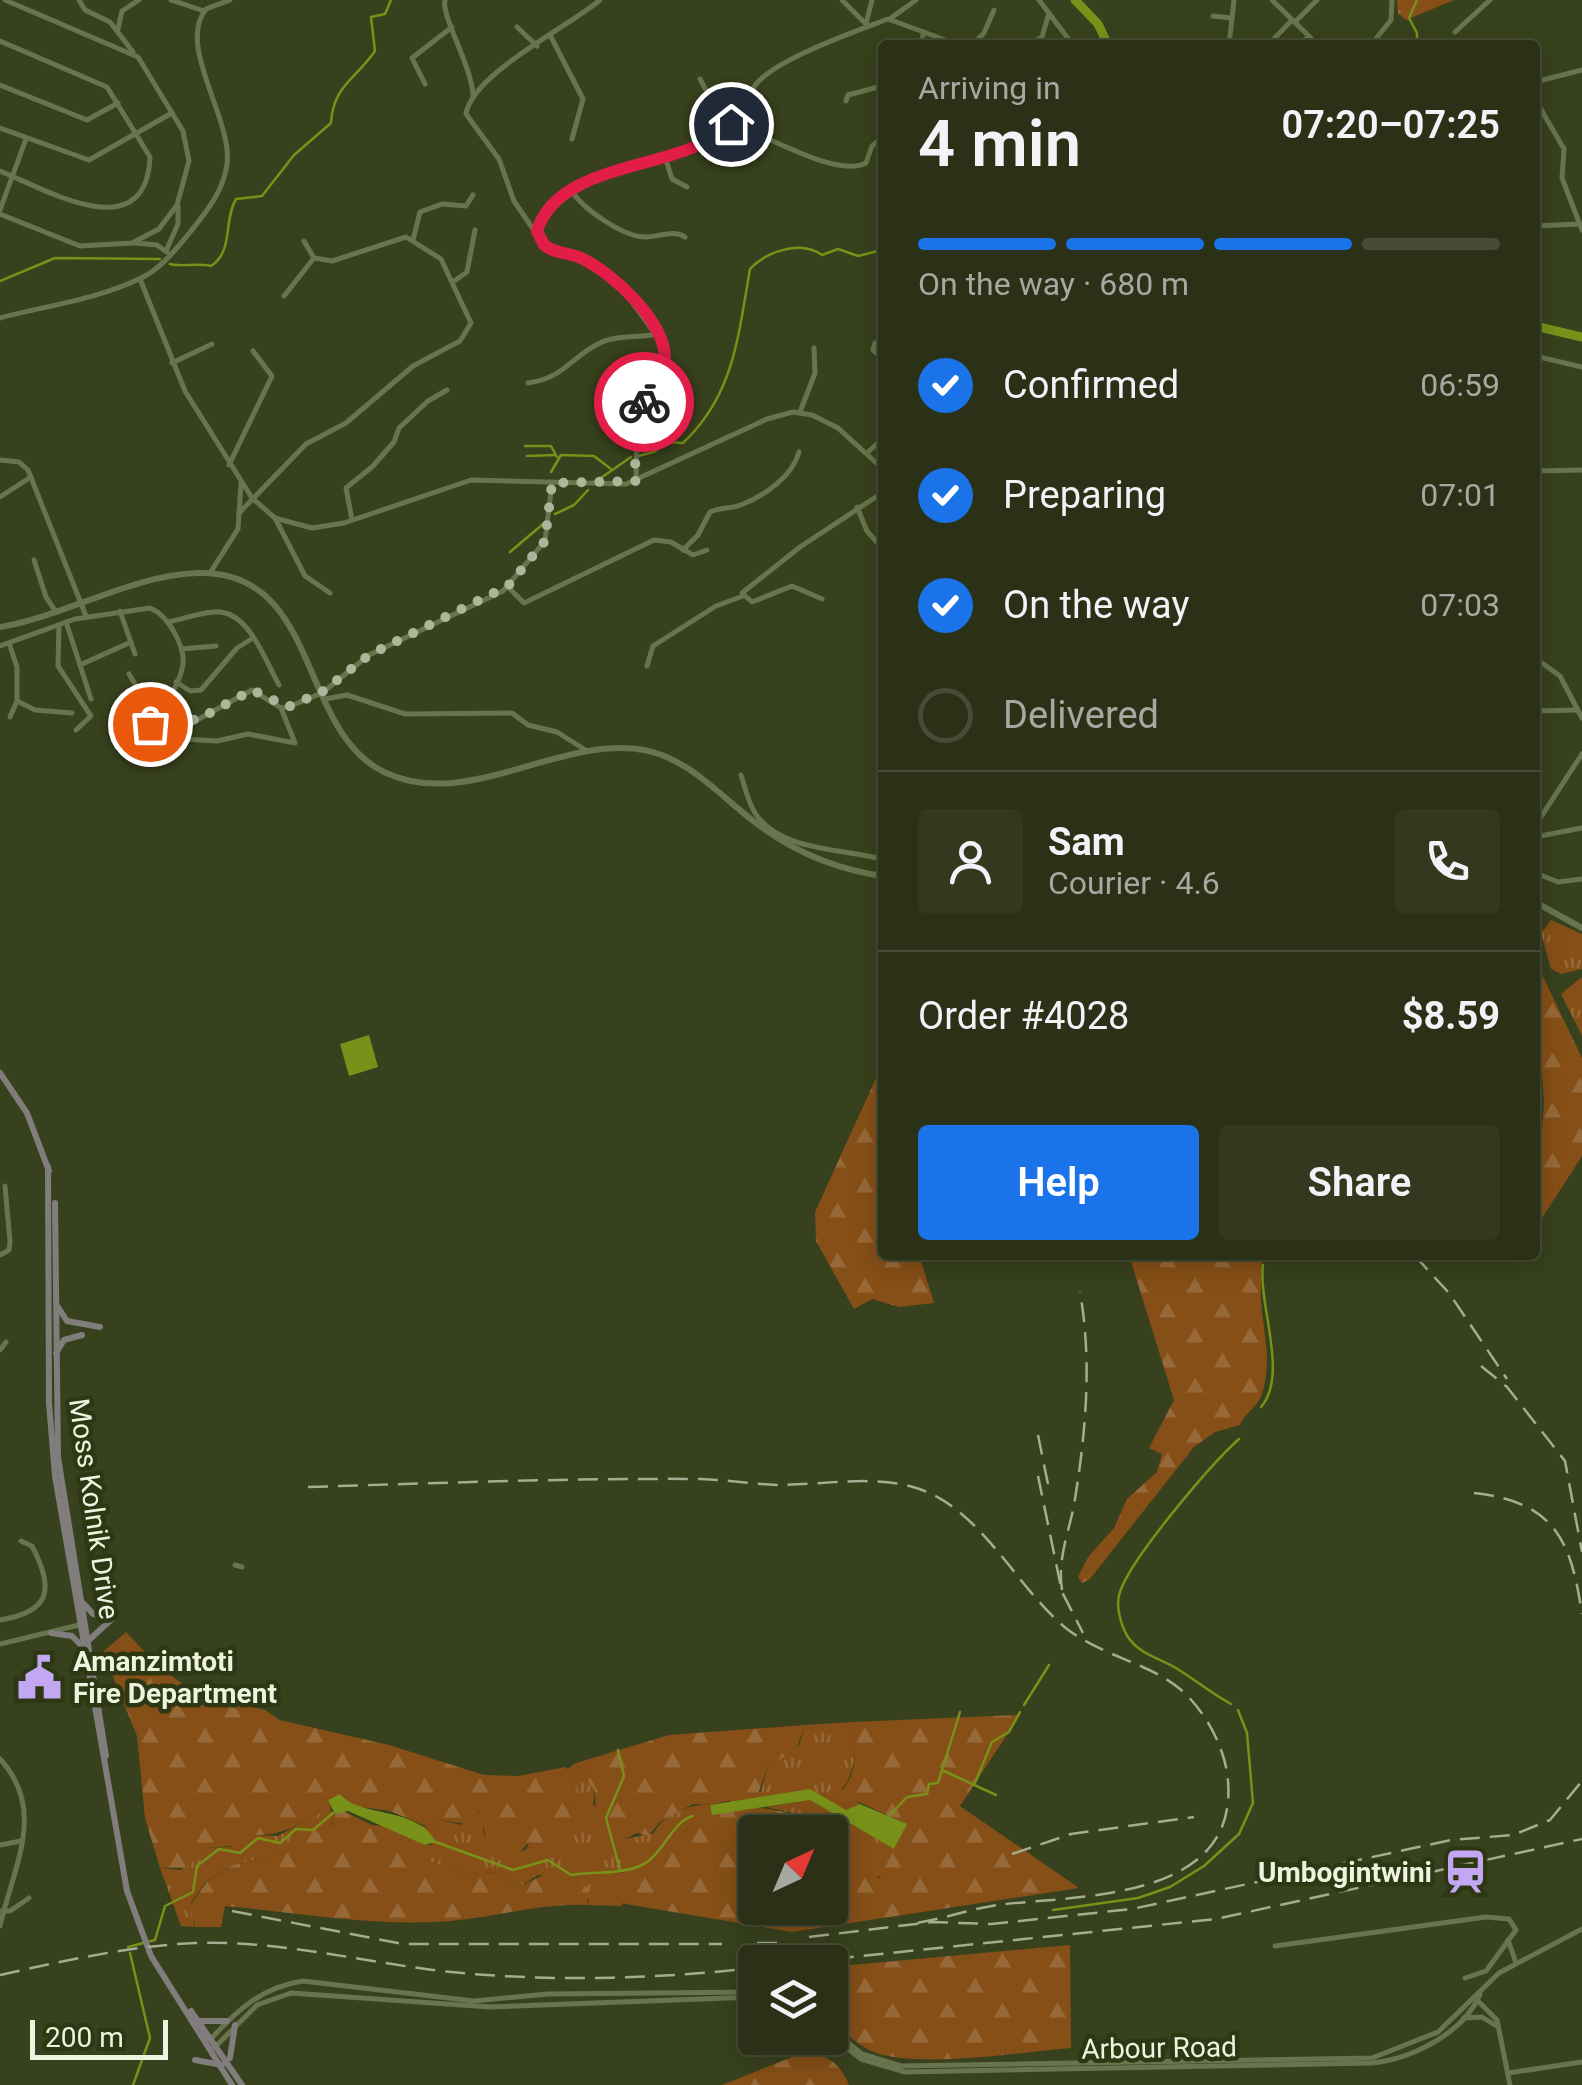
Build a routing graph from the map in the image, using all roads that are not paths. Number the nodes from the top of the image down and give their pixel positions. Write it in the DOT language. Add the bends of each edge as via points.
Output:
graph roads {
  1 [pos="5,0"];
  2 [pos="80,0"];
  3 [pos="139,0"];
  4 [pos="171,0"];
  5 [pos="230,0"];
  6 [pos="445,0"];
  7 [pos="600,0"];
  8 [pos="842,0"];
  9 [pos="872,0"];
  10 [pos="916,0"];
  11 [pos="1039,0"];
  12 [pos="1234,0"];
  13 [pos="1272,0"];
  14 [pos="1317,0"];
  15 [pos="1392,0"];
  16 [pos="1490,0"];
  17 [pos="994,10"];
  18 [pos="204,11"];
  19 [pos="1050,13"];
  20 [pos="1213,16"];
  21 [pos="1232,18"];
  22 [pos="888,20"];
  23 [pos="1294,21"];
  24 [pos="866,26"];
  25 [pos="452,27"];
  26 [pos="517,27"];
  27 [pos="1046,28"];
  28 [pos="1060,29"];
  29 [pos="118,32"];
  30 [pos="924,32"];
  31 [pos="1455,32"];
  32 [pos="550,35"];
  33 [pos="1309,36"];
  34 [pos="922,40"];
  35 [pos="946,40"];
  36 [pos="977,40"];
  37 [pos="1040,40"];
  38 [pos="1069,40"];
  39 [pos="1230,40"];
  40 [pos="1273,40"];
  41 [pos="1305,40"];
  42 [pos="1313,40"];
  43 [pos="1375,40"];
  44 [pos="0,41"];
  45 [pos="537,46"];
  46 [pos="138,57"];
  47 [pos="1582,70"];
  48 [pos="700,79"];
  49 [pos="1540,81"];
  50 [pos="425,84"];
  51 [pos="0,86"];
  52 [pos="878,87"];
  53 [pos="472,96"];
  54 [pos="846,101"];
  55 [pos="118,103"];
  56 [pos="1540,108"];
  57 [pos="172,113"];
  58 [pos="729,126"];
  59 [pos="0,128"];
  60 [pos="138,133"];
  61 [pos="26,139"];
  62 [pos="572,139"];
  63 [pos="878,141"];
  64 [pos="665,157"];
  65 [pos="0,171"];
  66 [pos="13,176"];
  67 [pos="687,187"];
  68 [pos="572,192"];
  69 [pos="473,195"];
  70 [pos="178,205"];
  71 [pos="0,212"];
  72 [pos="1540,226"];
  73 [pos="1581,227"];
  74 [pos="475,230"];
  75 [pos="537,231"];
  76 [pos="685,237"];
  77 [pos="413,240"];
  78 [pos="304,241"];
  79 [pos="132,243"];
  80 [pos="168,253"];
  81 [pos="314,258"];
  82 [pos="140,279"];
  83 [pos="454,281"];
  84 [pos="284,296"];
  85 [pos="0,318"];
  86 [pos="657,334"];
  87 [pos="212,344"];
  88 [pos="875,344"];
  89 [pos="814,348"];
  90 [pos="254,351"];
  91 [pos="878,354"];
  92 [pos="1540,357"];
  93 [pos="172,363"];
  94 [pos="1582,367"];
  95 [pos="528,383"];
  96 [pos="447,390"];
  97 [pos="800,413"];
  98 [pos="878,444"];
  99 [pos="799,452"];
  100 [pos="867,454"];
  101 [pos="0,460"];
  102 [pos="878,464"];
  103 [pos="229,465"];
  104 [pos="1582,470"];
  105 [pos="1540,471"];
  106 [pos="32,477"];
  107 [pos="636,481"];
  108 [pos="552,483"];
  109 [pos="242,484"];
  110 [pos="878,495"];
  111 [pos="0,497"];
  112 [pos="252,498"];
  113 [pos="857,507"];
  114 [pos="239,513"];
  115 [pos="275,518"];
  116 [pos="352,520"];
  117 [pos="878,543"];
  118 [pos="683,550"];
  119 [pos="707,550"];
  120 [pos="34,560"];
  121 [pos="210,574"];
  122 [pos="508,586"];
  123 [pos="330,594"];
  124 [pos="743,596"];
  125 [pos="822,599"];
  126 [pos="81,604"];
  127 [pos="120,611"];
  128 [pos="56,612"];
  129 [pos="86,616"];
  130 [pos="167,622"];
  131 [pos="62,623"];
  132 [pos="0,627"];
  133 [pos="253,638"];
  134 [pos="131,642"];
  135 [pos="9,643"];
  136 [pos="0,646"];
  137 [pos="216,646"];
  138 [pos="181,649"];
  139 [pos="135,654"];
  140 [pos="1540,661"];
  141 [pos="80,665"];
  142 [pos="647,666"];
  143 [pos="129,674"];
  144 [pos="176,682"];
  145 [pos="279,685"];
  146 [pos="324,696"];
  147 [pos="91,699"];
  148 [pos="17,701"];
  149 [pos="171,708"];
  150 [pos="281,708"];
  151 [pos="1540,712"];
  152 [pos="72,713"];
  153 [pos="1580,714"];
  154 [pos="10,717"];
  155 [pos="148,726"];
  156 [pos="114,728"];
  157 [pos="76,730"];
  158 [pos="143,735"];
  159 [pos="589,752"];
  160 [pos="1582,754"];
  161 [pos="741,775"];
  162 [pos="1540,818"];
  163 [pos="1582,828"];
  164 [pos="1540,836"];
  165 [pos="878,858"];
  166 [pos="878,875"];
  167 [pos="1540,876"];
  168 [pos="1582,879"];
  169 [pos="1540,905"];
  170 [pos="1582,928"];
  171 [pos="0,1073"];
  172 [pos="48,1168"];
  173 [pos="6,1186"];
  174 [pos="0,1255"];
  175 [pos="55,1302"];
  176 [pos="100,1327"];
  177 [pos="82,1335"];
  178 [pos="6,1342"];
  179 [pos="0,1350"];
  180 [pos="55,1358"];
  181 [pos="21,1542"];
  182 [pos="81,1598"];
  183 [pos="0,1620"];
  184 [pos="80,1625"];
  185 [pos="51,1634"];
  186 [pos="89,1640"];
  187 [pos="0,1644"];
  188 [pos="84,1648"];
  189 [pos="0,1760"];
  190 [pos="110,1796"];
  191 [pos="21,1841"];
  192 [pos="0,1845"];
  193 [pos="29,1898"];
  194 [pos="3,1901"];
  195 [pos="2,1911"];
  196 [pos="0,1926"];
  197 [pos="1582,1928"];
  198 [pos="1508,1940"];
  199 [pos="1274,1946"];
  200 [pos="1516,1963"];
  201 [pos="1465,1978"];
  202 [pos="168,1983"];
  203 [pos="738,1994"];
  204 [pos="1478,1997"];
  205 [pos="450,2002"];
  206 [pos="1464,2018"];
  207 [pos="200,2021"];
  208 [pos="231,2023"];
  209 [pos="1500,2029"];
  210 [pos="213,2044"];
  211 [pos="848,2044"];
  212 [pos="848,2048"];
  213 [pos="195,2060"];
  214 [pos="1582,2062"];
  215 [pos="226,2064"];
  216 [pos="1508,2073"];
  217 [pos="232,2085"];
  218 [pos="242,2085"];
  219 [pos="1510,2085"];
  1 -- 46 [label="street"];
  2 -- 29 [label="street" via="84,10"];
  3 -- 29 [label="street" via="122,11"];
  4 -- 18 [label="street"];
  5 -- 18 [label="street"];
  6 -- 25 [label="street"];
  7 -- 32 [label="street"];
  8 -- 24 [label="street"];
  9 -- 24 [label="street"];
  10 -- 22 [label="street"];
  11 -- 19 [label="street"];
  12 -- 21 [label="street"];
  13 -- 23 [label="street"];
  14 -- 23 [label="street"];
  15 -- 43 [label="street" via="1390,22"];
  16 -- 31 [label="street"];
  17 -- 36 [label="street"];
  18 -- 80 [label="street" via="198,45 225,133 227,167 215,199"];
  19 -- 27 [label="street"];
  19 -- 28 [label="street"];
  20 -- 21 [label="street"];
  21 -- 39 [label="street"];
  22 -- 24 [label="street"];
  22 -- 30 [label="street"];
  23 -- 33 [label="street"];
  23 -- 40 [label="street"];
  24 -- 58 [label="street" via="769,72"];
  25 -- 50 [label="street" via="412,58"];
  25 -- 53 [label="street" via="471,71"];
  26 -- 45 [label="street"];
  27 -- 28 [label="street"];
  27 -- 37 [label="street"];
  28 -- 38 [label="street"];
  29 -- 46 [label="street"];
  30 -- 34 [label="street"];
  30 -- 35 [label="street"];
  32 -- 45 [label="street"];
  32 -- 62 [label="street" via="582,99"];
  33 -- 41 [label="street"];
  33 -- 42 [label="street"];
  44 -- 55 [label="street" via="102,83"];
  45 -- 53 [label="street"];
  46 -- 57 [label="street"];
  47 -- 49 [label="street"];
  48 -- 58 [label="street"];
  51 -- 55 [label="street" via="88,120"];
  52 -- 54 [label="street"];
  53 -- 75 [label="street" via="467,118 499,159 514,201"];
  55 -- 60 [label="street"];
  56 -- 73 [label="street" via="1566,154 1562,178"];
  57 -- 60 [label="street"];
  57 -- 70 [label="street" via="188,151"];
  58 -- 63 [label="street" via="856,167 866,163"];
  58 -- 64 [label="street"];
  59 -- 61 [label="street"];
  60 -- 61 [label="street" via="89,160"];
  60 -- 66 [label="street" via="150,154 149,172 134,198 117,208 86,206"];
  61 -- 66 [label="street"];
  64 -- 67 [label="street" via="672,179"];
  64 -- 68 [label="street"];
  65 -- 66 [label="street"];
  66 -- 71 [label="street"];
  68 -- 75 [label="street" via="546,212"];
  68 -- 76 [label="street" via="591,214 638,236"];
  69 -- 77 [label="street" via="466,206 442,204 420,212"];
  70 -- 79 [label="street" via="158,229"];
  70 -- 80 [label="street"];
  71 -- 79 [label="street" via="80,246"];
  72 -- 73 [label="street"];
  74 -- 83 [label="street" via="467,272"];
  75 -- 86 [label="street" via="548,248 615,278"];
  77 -- 81 [label="street" via="399,236 332,261"];
  77 -- 83 [label="street" via="438,256"];
  78 -- 81 [label="street"];
  79 -- 80 [label="street"];
  80 -- 82 [label="street"];
  81 -- 84 [label="street"];
  82 -- 85 [label="street"];
  82 -- 93 [label="street"];
  83 -- 112 [label="street" via="470,318 467,333 405,372 346,424 306,444"];
  86 -- 95 [label="street" via="608,340 553,378"];
  86 -- 107 [label="street" via="665,359 637,425"];
  87 -- 93 [label="street"];
  88 -- 91 [label="street"];
  89 -- 97 [label="street" via="815,374"];
  90 -- 103 [label="street" via="272,376"];
  92 -- 94 [label="street"];
  93 -- 103 [label="street"];
  96 -- 116 [label="street" via="399,428 373,466 346,488"];
  97 -- 100 [label="street" via="838,428"];
  97 -- 107 [label="street" via="775,416"];
  98 -- 100 [label="street"];
  99 -- 118 [label="street" via="792,470 767,490 710,512"];
  100 -- 102 [label="street"];
  101 -- 106 [label="street" via="23,464"];
  103 -- 109 [label="street"];
  104 -- 105 [label="street"];
  106 -- 111 [label="street"];
  106 -- 126 [label="street"];
  107 -- 108 [label="street"];
  108 -- 116 [label="street" via="471,480"];
  108 -- 122 [label="street" via="545,541"];
  109 -- 112 [label="street"];
  109 -- 114 [label="street"];
  110 -- 113 [label="street"];
  112 -- 114 [label="street"];
  112 -- 115 [label="street"];
  113 -- 117 [label="street"];
  113 -- 124 [label="street" via="750,582"];
  114 -- 121 [label="street" via="236,534"];
  115 -- 116 [label="street" via="312,528"];
  115 -- 123 [label="street" via="305,576"];
  118 -- 119 [label="street"];
  118 -- 122 [label="street" via="658,540 524,604"];
  120 -- 128 [label="street"];
  121 -- 126 [label="street" via="179,576"];
  121 -- 146 [label="street" via="252,587 277,608"];
  122 -- 146 [label="street" via="369,655"];
  124 -- 125 [label="street" via="752,602 788,586"];
  124 -- 142 [label="street" via="653,646"];
  126 -- 128 [label="street"];
  126 -- 129 [label="street"];
  127 -- 129 [label="street"];
  127 -- 130 [label="street" via="150,608"];
  127 -- 134 [label="street"];
  128 -- 132 [label="street"];
  129 -- 131 [label="street"];
  130 -- 133 [label="street" via="224,612"];
  130 -- 138 [label="street"];
  131 -- 135 [label="street"];
  131 -- 141 [label="street"];
  131 -- 157 [label="street" via="58,666 91,715"];
  133 -- 144 [label="street" via="201,690"];
  133 -- 145 [label="street"];
  134 -- 139 [label="street"];
  134 -- 141 [label="street"];
  135 -- 136 [label="street"];
  135 -- 148 [label="street"];
  137 -- 138 [label="street"];
  138 -- 144 [label="street" via="184,665"];
  140 -- 153 [label="street" via="1556,671"];
  141 -- 147 [label="street"];
  143 -- 155 [label="street"];
  144 -- 149 [label="street"];
  146 -- 150 [label="street"];
  146 -- 159 [label="street" via="405,714 512,713"];
  146 -- 159 [label="street" via="360,756 406,781 448,782"];
  148 -- 152 [label="street"];
  148 -- 154 [label="street"];
  149 -- 150 [label="street" via="194,721 252,690"];
  149 -- 155 [label="street"];
  150 -- 158 [label="street" via="296,741 248,734 217,742"];
  151 -- 153 [label="street"];
  155 -- 158 [label="street"];
  156 -- 158 [label="street"];
  159 -- 166 [label="street" via="632,748 664,756 789,845"];
  160 -- 162 [label="street"];
  161 -- 165 [label="street" via="756,814 779,832"];
  163 -- 164 [label="street"];
  167 -- 168 [label="street"];
  169 -- 170 [label="street"];
  171 -- 172 [label="main road, Moss Kolnik Drive" via="27,1113"];
  172 -- 175 [label="main road, Moss Kolnik Drive" via="56,1211"];
  172 -- 184 [label="main road, Moss Kolnik Drive" via="49,1403"];
  173 -- 174 [label="street" via="10,1242"];
  175 -- 176 [label="main road" via="67,1321"];
  175 -- 180 [label="main road, Moss Kolnik Drive"];
  177 -- 180 [label="main road" via="62,1342"];
  178 -- 179 [label="street"];
  180 -- 182 [label="main road, Moss Kolnik Drive" via="58,1457"];
  181 -- 183 [label="street" via="36,1553 44,1595 30,1614"];
  182 -- 186 [label="main road, Moss Kolnik Drive"];
  182 -- 186 [label="main road" via="89,1611 111,1618"];
  184 -- 185 [label="street"];
  184 -- 188 [label="main road, Moss Kolnik Drive"];
  185 -- 187 [label="street"];
  185 -- 188 [label="main road" via="72,1636"];
  186 -- 190 [label="main road, Moss Kolnik Drive"];
  188 -- 190 [label="main road, Moss Kolnik Drive"];
  189 -- 191 [label="street" via="25,1796"];
  190 -- 202 [label="main road, Moss Kolnik Drive" via="127,1890 150,1956"];
  191 -- 192 [label="street"];
  191 -- 194 [label="street"];
  193 -- 195 [label="street"];
  194 -- 195 [label="street"];
  195 -- 196 [label="street"];
  197 -- 200 [label="street"];
  198 -- 199 [label="street" via="1516,1930 1506,1918 1486,1918"];
  198 -- 200 [label="street"];
  198 -- 201 [label="street" via="1486,1971"];
  200 -- 204 [label="street"];
  202 -- 207 [label="main road, Moss Kolnik Drive"];
  202 -- 210 [label="main road, Moss Kolnik Drive"];
  203 -- 205 [label="street"];
  204 -- 206 [label="street, Arbour Road"];
  204 -- 209 [label="street"];
  204 -- 211 [label="street, Arbour Road" via="1430,2036 1362,2058 901,2066"];
  205 -- 208 [label="street" via="291,1994"];
  205 -- 208 [label="street" via="303,1981 266,1991"];
  206 -- 209 [label="street" via="1482,2017"];
  206 -- 212 [label="street, Arbour Road" via="1396,2059 1289,2066 905,2072 861,2059"];
  207 -- 208 [label="main road"];
  207 -- 210 [label="main road, Moss Kolnik Drive"];
  208 -- 210 [label="street"];
  208 -- 215 [label="main road"];
  209 -- 216 [label="street"];
  210 -- 215 [label="main road, Moss Kolnik Drive"];
  213 -- 215 [label="main road"];
  214 -- 216 [label="street"];
  215 -- 217 [label="main road, Moss Kolnik Drive"];
  215 -- 218 [label="main road, Moss Kolnik Drive"];
  216 -- 219 [label="street"];
}
